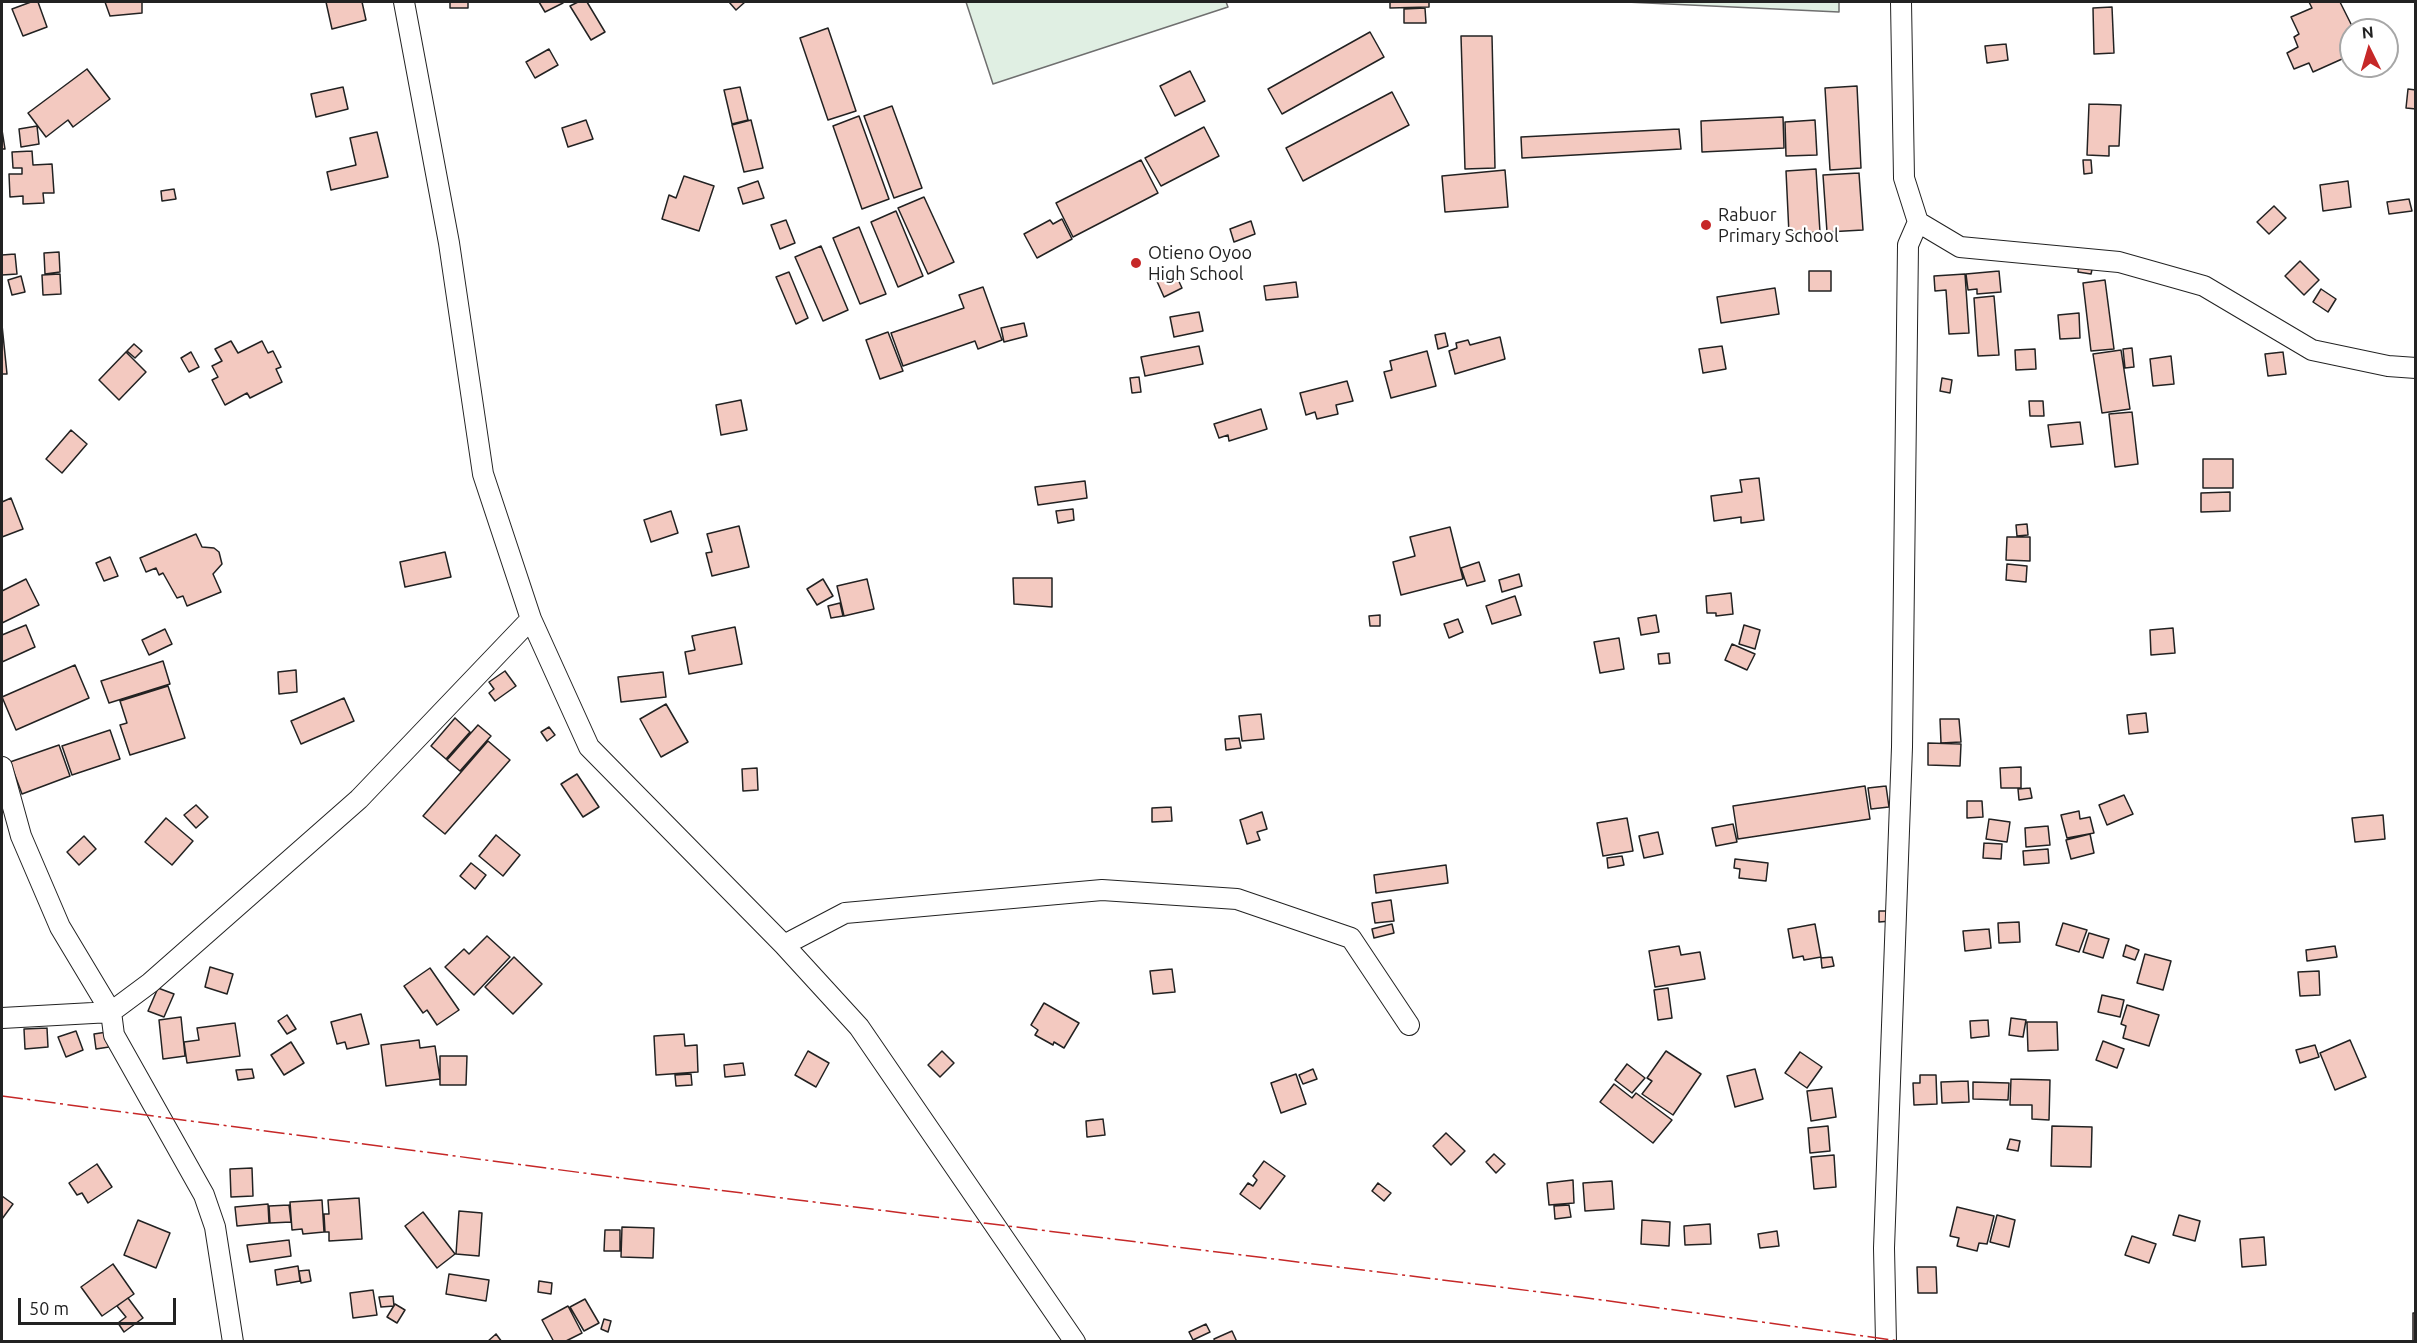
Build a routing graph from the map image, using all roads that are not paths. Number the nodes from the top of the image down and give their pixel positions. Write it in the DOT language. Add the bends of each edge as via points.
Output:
graph roads {
  1 [pos="404,2"];
  2 [pos="1901,2"];
  3 [pos="1918,222"];
  4 [pos="2415,368"];
  5 [pos="531,619"];
  6 [pos="2,767"];
  7 [pos="784,945"];
  8 [pos="111,1012"];
  9 [pos="2,1018"];
  10 [pos="1409,1025"];
  11 [pos="233,1341"];
  12 [pos="1075,1341"];
  13 [pos="1886,1341"];
  1 -- 5 [label="street" via="449,243 483,474"];
  2 -- 3 [label="street" via="1904,178"];
  3 -- 4 [label="street" via="1960,247 2118,262 2204,286 2312,350"];
  3 -- 13 [label="street" via="1908,245 1902,747 1884,1248"];
  5 -- 7 [label="street" via="589,747"];
  5 -- 8 [label="street" via="359,799 150,983"];
  6 -- 8 [label="street" via="21,836 60,927"];
  7 -- 10 [label="street" via="845,913 1102,890 1237,899 1350,938"];
  7 -- 12 [label="street" via="859,1027"];
  8 -- 9 [label="street"];
  8 -- 11 [label="street" via="114,1035 204,1195 215,1227"];
}
